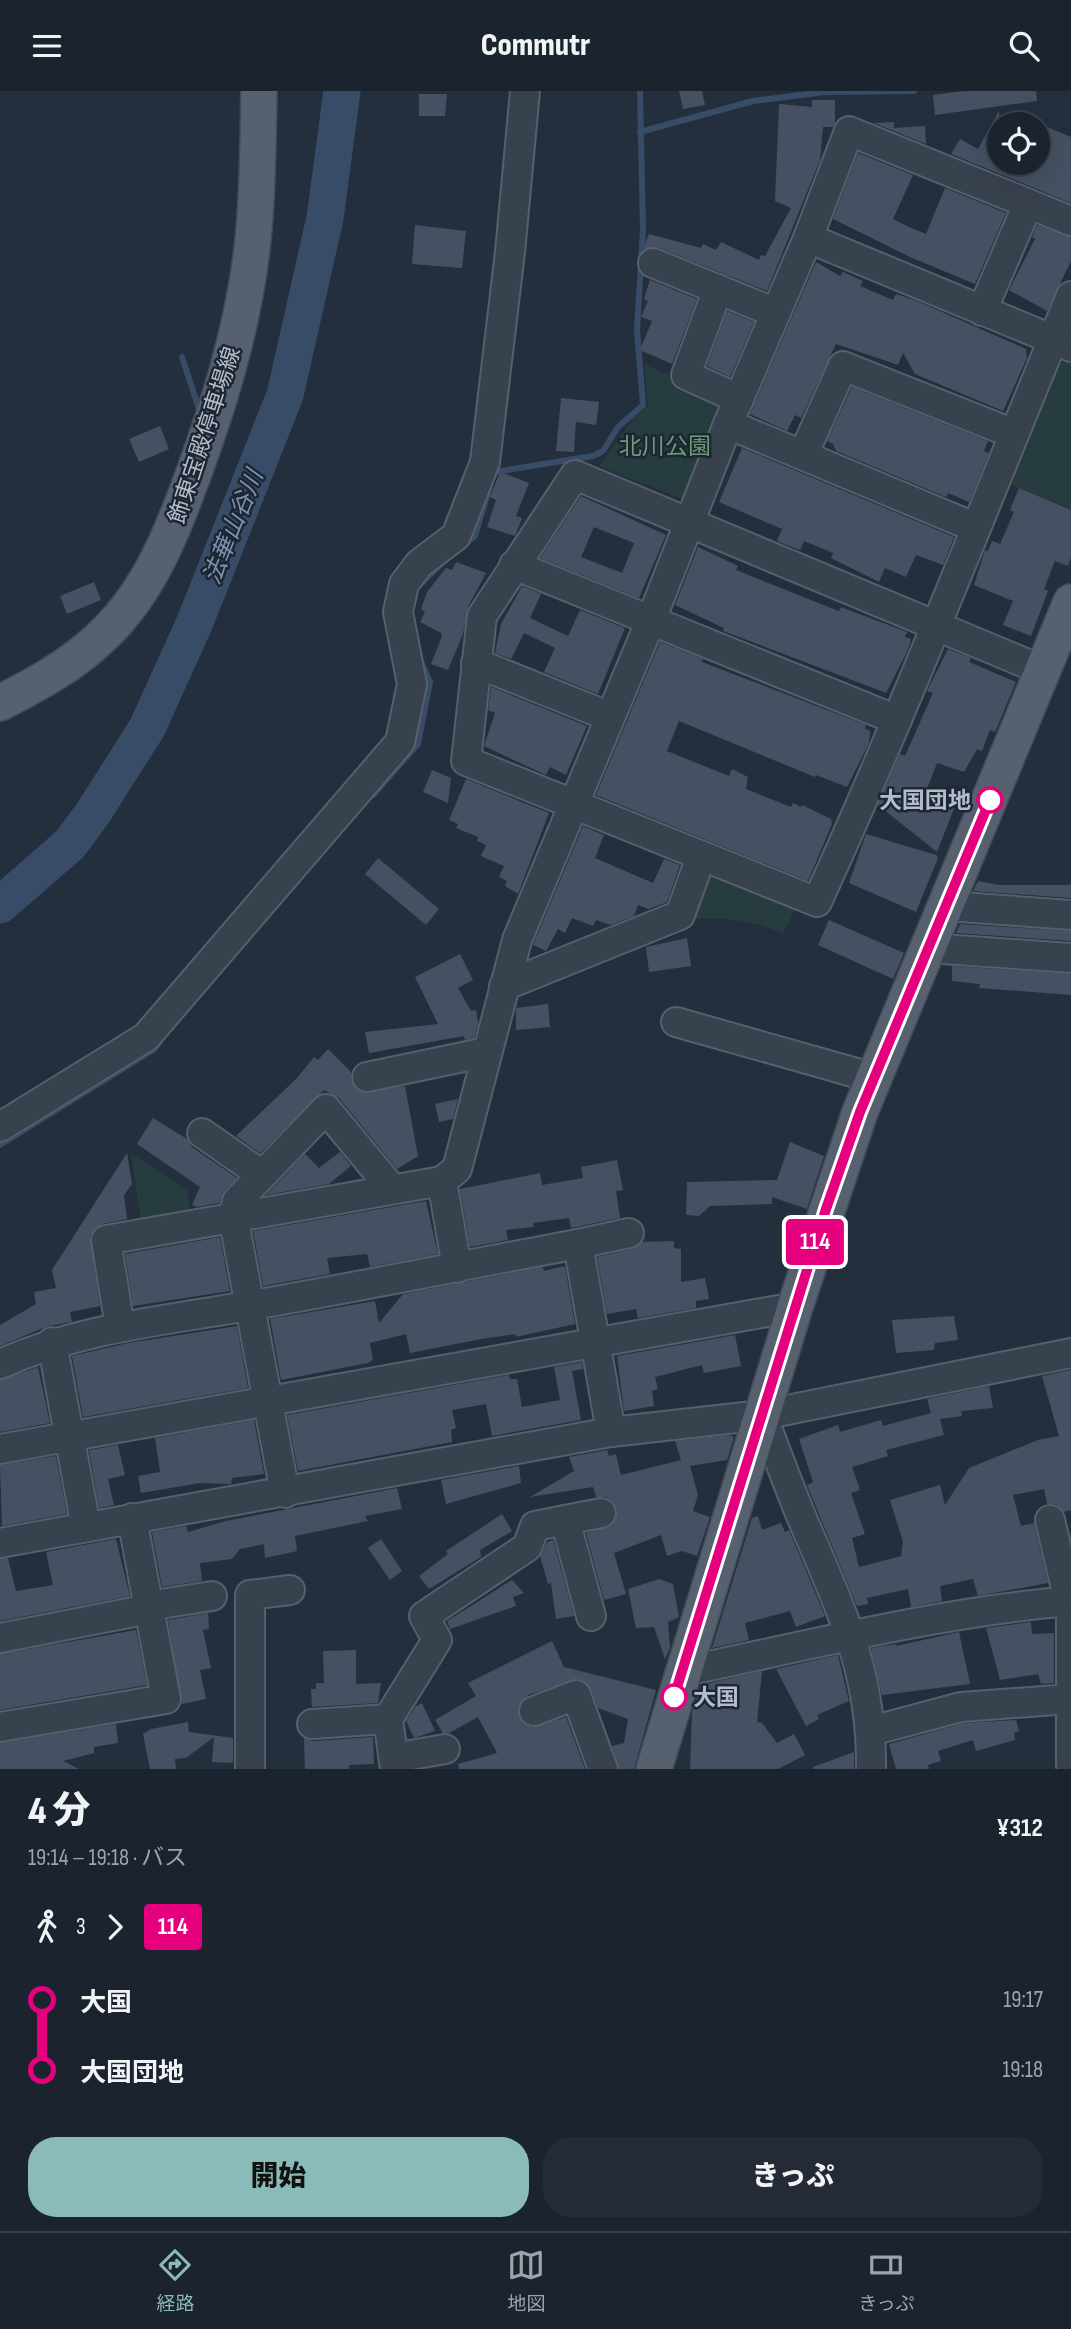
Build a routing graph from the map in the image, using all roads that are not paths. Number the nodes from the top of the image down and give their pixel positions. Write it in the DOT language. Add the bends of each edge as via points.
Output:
graph roads {
  1 [pos="259,91"];
  2 [pos="525,91"];
  3 [pos="1028,204"];
  4 [pos="1071,221"];
  5 [pos="808,238"];
  6 [pos="653,263"];
  7 [pos="718,289"];
  8 [pos="1071,296"];
  9 [pos="982,311"];
  10 [pos="776,313"];
  11 [pos="1062,344"];
  12 [pos="734,412"];
  13 [pos="1014,434"];
  14 [pos="803,455"];
  15 [pos="689,520"];
  16 [pos="974,527"];
  17 [pos="514,565"];
  18 [pos="1071,602"];
  19 [pos="651,620"];
  20 [pos="936,623"];
  21 [pos="476,663"];
  22 [pos="1042,670"];
  23 [pos="0,703"];
  24 [pos="608,716"];
  25 [pos="897,720"];
  26 [pos="571,805"];
  27 [pos="701,857"];
  28 [pos="947,906"];
  29 [pos="1071,915"];
  30 [pos="928,948"];
  31 [pos="1071,958"];
  32 [pos="504,986"];
  33 [pos="676,1022"];
  34 [pos="487,1052"];
  35 [pos="367,1077"];
  36 [pos="874,1078"];
  37 [pos="0,1127"];
  38 [pos="202,1133"];
  39 [pos="262,1175"];
  40 [pos="442,1181"];
  41 [pos="392,1189"];
  42 [pos="233,1216"];
  43 [pos="629,1233"];
  44 [pos="578,1244"];
  45 [pos="457,1268"];
  46 [pos="251,1306"];
  47 [pos="795,1307"];
  48 [pos="120,1327"];
  49 [pos="597,1341"];
  50 [pos="52,1342"];
  51 [pos="1071,1353"];
  52 [pos="0,1364"];
  53 [pos="268,1401"];
  54 [pos="762,1415"];
  55 [pos="611,1432"];
  56 [pos="70,1437"];
  57 [pos="0,1449"];
  58 [pos="285,1493"];
  59 [pos="601,1513"];
  60 [pos="132,1518"];
  61 [pos="565,1520"];
  62 [pos="1050,1520"];
  63 [pos="86,1527"];
  64 [pos="0,1543"];
  65 [pos="290,1590"];
  66 [pos="212,1596"];
  67 [pos="1070,1607"];
  68 [pos="149,1608"];
  69 [pos="591,1616"];
  70 [pos="852,1637"];
  71 [pos="0,1638"];
  72 [pos="681,1672"];
  73 [pos="1070,1699"];
  74 [pos="534,1711"];
  75 [pos="388,1719"];
  76 [pos="312,1724"];
  77 [pos="0,1727"];
  78 [pos="871,1731"];
  79 [pos="445,1749"];
  80 [pos="395,1764"];
  81 [pos="1071,1765"];
  82 [pos="250,1769"];
  83 [pos="603,1769"];
  84 [pos="653,1769"];
  85 [pos="871,1769"];
  1 -- 23 [label="main road, 飾東宝殿停車場線" via="253,239 241,321 171,534 140,591 98,641 49,678"];
  2 -- 37 [label="street" via="485,462 456,537 419,565 404,584 398,612 412,684 400,742 146,1037"];
  3 -- 4 [label="street"];
  3 -- 5 [label="street" via="849,131"];
  3 -- 9 [label="street"];
  5 -- 9 [label="street"];
  5 -- 10 [label="street"];
  6 -- 7 [label="street"];
  7 -- 10 [label="street"];
  7 -- 12 [label="street" via="686,375"];
  8 -- 11 [label="street"];
  9 -- 11 [label="street"];
  10 -- 12 [label="street"];
  11 -- 13 [label="street"];
  12 -- 14 [label="street"];
  12 -- 15 [label="street"];
  13 -- 14 [label="street" via="843,366"];
  13 -- 16 [label="street"];
  14 -- 16 [label="street"];
  15 -- 17 [label="street" via="575,475"];
  15 -- 19 [label="street"];
  15 -- 20 [label="street"];
  16 -- 20 [label="street"];
  17 -- 19 [label="street"];
  17 -- 21 [label="street" via="482,616"];
  18 -- 22 [label="main road"];
  19 -- 24 [label="street"];
  19 -- 25 [label="street"];
  20 -- 22 [label="street"];
  20 -- 25 [label="street"];
  21 -- 24 [label="street"];
  21 -- 26 [label="street" via="466,761"];
  22 -- 28 [label="main road"];
  24 -- 26 [label="street"];
  25 -- 27 [label="street" via="817,902"];
  26 -- 27 [label="street"];
  26 -- 32 [label="street" via="516,940"];
  27 -- 32 [label="street" via="680,915"];
  28 -- 29 [label="street"];
  28 -- 30 [label="main road"];
  30 -- 31 [label="street"];
  30 -- 36 [label="main road"];
  32 -- 34 [label="street"];
  33 -- 36 [label="street"];
  34 -- 35 [label="street"];
  34 -- 40 [label="street" via="457,1169"];
  36 -- 47 [label="main road"];
  38 -- 39 [label="street"];
  39 -- 41 [label="street" via="326,1109"];
  39 -- 42 [label="street" via="237,1201"];
  40 -- 41 [label="street"];
  40 -- 45 [label="street"];
  41 -- 42 [label="street"];
  42 -- 46 [label="street"];
  42 -- 48 [label="street" via="106,1240"];
  43 -- 44 [label="street"];
  44 -- 45 [label="street"];
  44 -- 49 [label="street"];
  45 -- 46 [label="street"];
  46 -- 48 [label="street"];
  46 -- 53 [label="street"];
  47 -- 49 [label="street"];
  47 -- 54 [label="main road"];
  48 -- 50 [label="street"];
  49 -- 53 [label="street"];
  49 -- 55 [label="street"];
  50 -- 52 [label="street"];
  50 -- 56 [label="street"];
  51 -- 54 [label="street"];
  53 -- 56 [label="street"];
  53 -- 58 [label="street"];
  54 -- 55 [label="street"];
  54 -- 70 [label="street"];
  54 -- 72 [label="main road"];
  55 -- 58 [label="street"];
  56 -- 57 [label="street"];
  56 -- 63 [label="street"];
  58 -- 60 [label="street"];
  59 -- 61 [label="street"];
  60 -- 63 [label="street"];
  60 -- 68 [label="street"];
  61 -- 69 [label="street"];
  61 -- 75 [label="street" via="535,1526 527,1547 424,1616 436,1640"];
  62 -- 67 [label="street"];
  63 -- 64 [label="street"];
  65 -- 82 [label="street" via="250,1595 243,1609"];
  66 -- 68 [label="street"];
  67 -- 70 [label="street" via="1019,1605"];
  67 -- 73 [label="street"];
  68 -- 71 [label="street"];
  68 -- 77 [label="street" via="166,1699"];
  70 -- 72 [label="street"];
  70 -- 78 [label="street"];
  72 -- 84 [label="main road"];
  73 -- 78 [label="street" via="961,1707"];
  73 -- 81 [label="street"];
  74 -- 83 [label="street" via="576,1695"];
  75 -- 76 [label="street"];
  75 -- 80 [label="street"];
  78 -- 85 [label="street"];
  79 -- 80 [label="street"];
}
